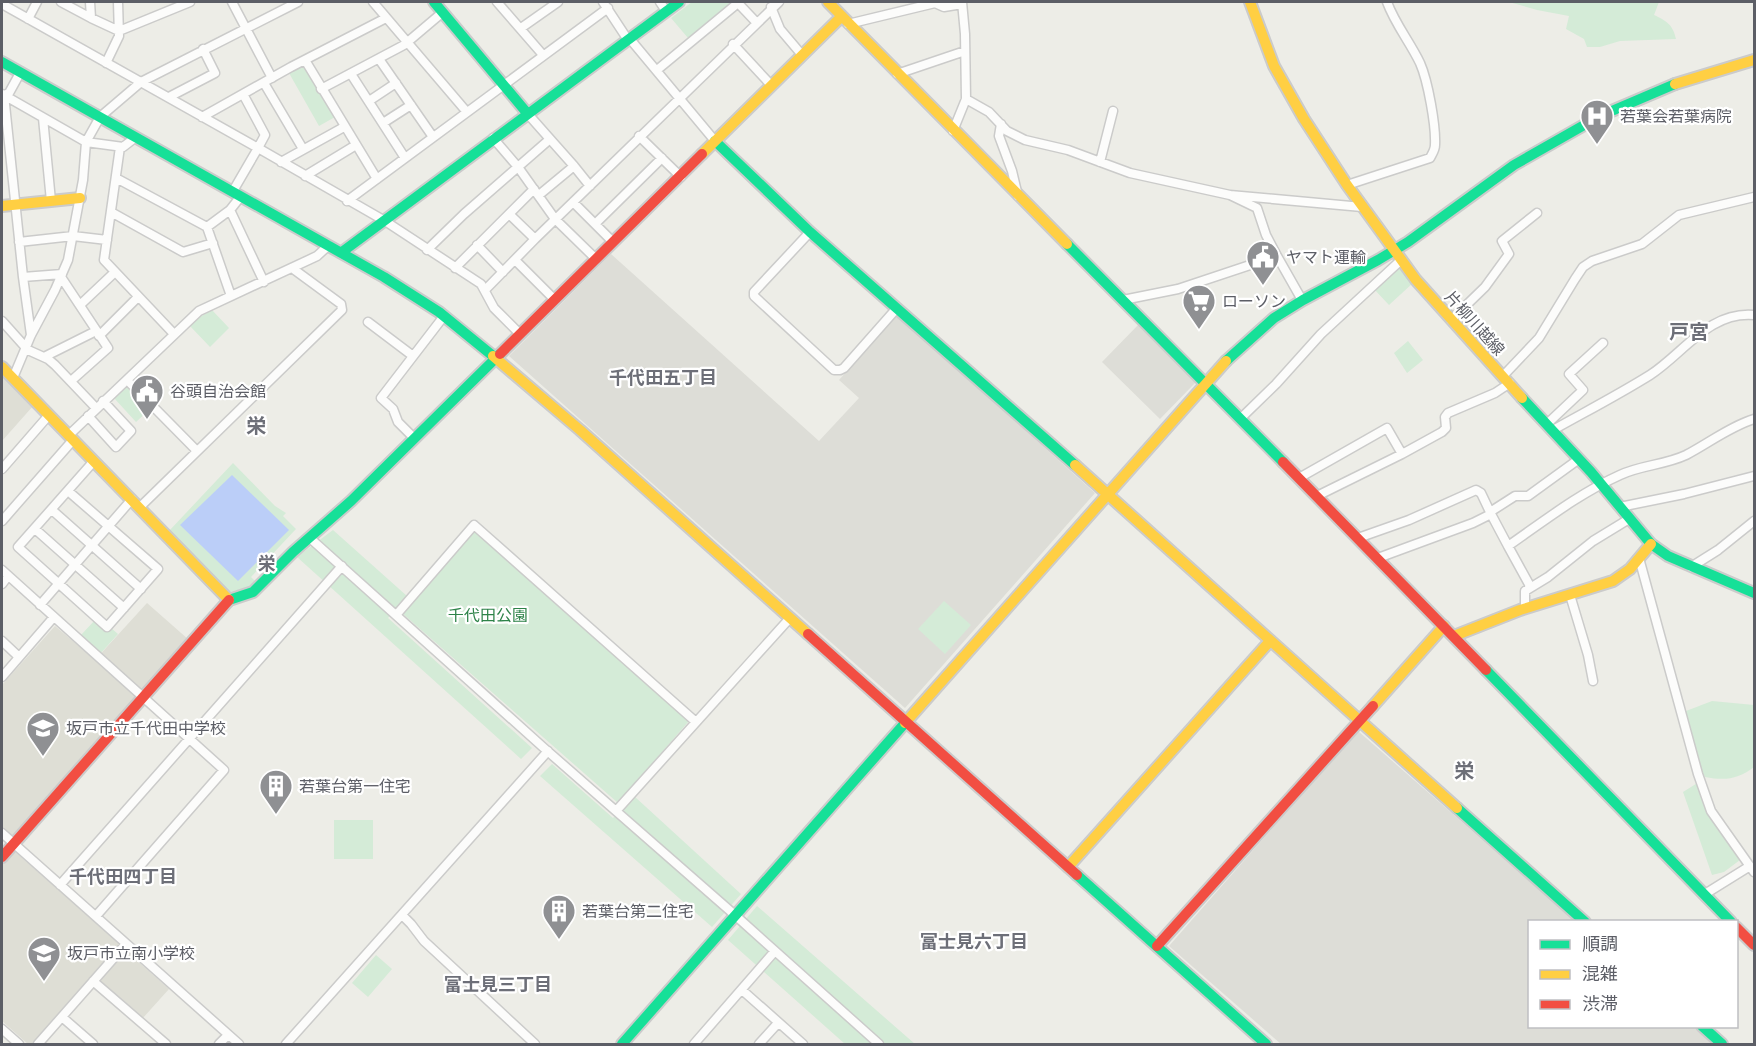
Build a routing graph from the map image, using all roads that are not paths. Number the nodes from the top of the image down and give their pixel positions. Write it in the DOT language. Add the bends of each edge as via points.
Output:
graph roads {
  1 [pos="37,2"];
  2 [pos="61,2"];
  3 [pos="90,2"];
  4 [pos="118,2"];
  5 [pos="164,2"];
  6 [pos="190,2"];
  7 [pos="232,2"];
  8 [pos="298,2"];
  9 [pos="373,2"];
  10 [pos="434,2"];
  11 [pos="497,2"];
  12 [pos="558,2"];
  13 [pos="679,2"];
  14 [pos="738,2"];
  15 [pos="828,2"];
  16 [pos="961,2"];
  17 [pos="1250,2"];
  18 [pos="1387,2"];
  19 [pos="2,4"];
  20 [pos="775,4"];
  21 [pos="606,5"];
  22 [pos="663,6"];
  23 [pos="164,12"];
  24 [pos="442,12"];
  25 [pos="91,18"];
  26 [pos="386,18"];
  27 [pos="28,19"];
  28 [pos="845,21"];
  29 [pos="756,22"];
  30 [pos="246,28"];
  31 [pos="521,28"];
  32 [pos="119,31"];
  33 [pos="629,39"];
  34 [pos="407,42"];
  35 [pos="733,44"];
  36 [pos="204,49"];
  37 [pos="965,51"];
  38 [pos="543,55"];
  39 [pos="802,55"];
  40 [pos="379,59"];
  41 [pos="305,60"];
  42 [pos="1755,60"];
  43 [pos="2,63"];
  44 [pos="106,63"];
  45 [pos="657,70"];
  46 [pos="20,73"];
  47 [pos="351,74"];
  48 [pos="897,74"];
  49 [pos="268,81"];
  50 [pos="141,82"];
  51 [pos="396,83"];
  52 [pos="503,85"];
  53 [pos="771,85"];
  54 [pos="321,88"];
  55 [pos="243,94"];
  56 [pos="2,95"];
  57 [pos="169,97"];
  58 [pos="679,98"];
  59 [pos="966,99"];
  60 [pos="369,101"];
  61 [pos="411,105"];
  62 [pos="466,111"];
  63 [pos="1113,111"];
  64 [pos="527,113"];
  65 [pos="100,117"];
  66 [pos="202,117"];
  67 [pos="43,118"];
  68 [pos="383,123"];
  69 [pos="1000,124"];
  70 [pos="344,127"];
  71 [pos="953,131"];
  72 [pos="433,136"];
  73 [pos="639,136"];
  74 [pos="136,137"];
  75 [pos="493,138"];
  76 [pos="550,139"];
  77 [pos="715,141"];
  78 [pos="86,142"];
  79 [pos="356,146"];
  80 [pos="120,147"];
  81 [pos="258,148"];
  82 [pos="303,149"];
  83 [pos="405,158"];
  84 [pos="662,158"];
  85 [pos="281,162"];
  86 [pos="1100,162"];
  87 [pos="574,166"];
  88 [pos="518,167"];
  89 [pos="306,176"];
  90 [pos="681,177"];
  91 [pos="116,178"];
  92 [pos="376,179"];
  93 [pos="1347,185"];
  94 [pos="590,186"];
  95 [pos="536,192"];
  96 [pos="237,194"];
  97 [pos="1230,195"];
  98 [pos="1018,196"];
  99 [pos="1755,197"];
  100 [pos="80,198"];
  101 [pos="51,201"];
  102 [pos="347,201"];
  103 [pos="573,202"];
  104 [pos="15,205"];
  105 [pos="2,206"];
  106 [pos="1362,207"];
  107 [pos="230,210"];
  108 [pos="111,212"];
  109 [pos="1537,213"];
  110 [pos="509,214"];
  111 [pos="555,219"];
  112 [pos="385,221"];
  113 [pos="596,223"];
  114 [pos="207,227"];
  115 [pos="810,232"];
  116 [pos="73,236"];
  117 [pos="535,239"];
  118 [pos="107,240"];
  119 [pos="19,242"];
  120 [pos="613,242"];
  121 [pos="213,243"];
  122 [pos="329,245"];
  123 [pos="477,245"];
  124 [pos="427,250"];
  125 [pos="1393,251"];
  126 [pos="342,252"];
  127 [pos="1277,256"];
  128 [pos="596,259"];
  129 [pos="515,260"];
  130 [pos="1401,261"];
  131 [pos="292,268"];
  132 [pos="455,268"];
  133 [pos="116,272"];
  134 [pos="503,272"];
  135 [pos="62,275"];
  136 [pos="23,277"];
  137 [pos="264,282"];
  138 [pos="486,289"];
  139 [pos="231,296"];
  140 [pos="138,297"];
  141 [pos="555,300"];
  142 [pos="1123,300"];
  143 [pos="1302,300"];
  144 [pos="80,305"];
  145 [pos="897,308"];
  146 [pos="1755,315"];
  147 [pos="444,316"];
  148 [pos="1451,320"];
  149 [pos="2,321"];
  150 [pos="368,322"];
  151 [pos="98,334"];
  152 [pos="174,334"];
  153 [pos="520,334"];
  154 [pos="31,335"];
  155 [pos="1603,343"];
  156 [pos="26,347"];
  157 [pos="413,356"];
  158 [pos="44,357"];
  159 [pos="496,358"];
  160 [pos="2,367"];
  161 [pos="13,378"];
  162 [pos="127,380"];
  163 [pos="1506,380"];
  164 [pos="71,381"];
  165 [pos="1205,384"];
  166 [pos="100,405"];
  167 [pos="50,415"];
  168 [pos="88,416"];
  169 [pos="1755,418"];
  170 [pos="1240,419"];
  171 [pos="1550,427"];
  172 [pos="71,437"];
  173 [pos="414,438"];
  174 [pos="197,451"];
  175 [pos="1402,454"];
  176 [pos="1579,459"];
  177 [pos="94,461"];
  178 [pos="2,469"];
  179 [pos="1755,476"];
  180 [pos="1299,478"];
  181 [pos="1601,483"];
  182 [pos="68,490"];
  183 [pos="1108,494"];
  184 [pos="1317,496"];
  185 [pos="136,503"];
  186 [pos="1620,507"];
  187 [pos="52,510"];
  188 [pos="1490,513"];
  189 [pos="1629,519"];
  190 [pos="2,520"];
  191 [pos="1755,521"];
  192 [pos="109,526"];
  193 [pos="35,529"];
  194 [pos="311,538"];
  195 [pos="1358,538"];
  196 [pos="1651,544"];
  197 [pos="92,545"];
  198 [pos="1508,546"];
  199 [pos="1378,558"];
  200 [pos="1639,558"];
  201 [pos="75,565"];
  202 [pos="342,566"];
  203 [pos="1691,567"];
  204 [pos="5,573"];
  205 [pos="59,583"];
  206 [pos="2,584"];
  207 [pos="1530,586"];
  208 [pos="141,589"];
  209 [pos="1755,593"];
  210 [pos="1570,595"];
  211 [pos="229,600"];
  212 [pos="40,605"];
  213 [pos="124,608"];
  214 [pos="1525,608"];
  215 [pos="397,614"];
  216 [pos="53,618"];
  217 [pos="790,618"];
  218 [pos="1444,626"];
  219 [pos="1454,636"];
  220 [pos="2,641"];
  221 [pos="1270,641"];
  222 [pos="19,657"];
  223 [pos="2,675"];
  224 [pos="1593,681"];
  225 [pos="143,698"];
  226 [pos="1360,720"];
  227 [pos="696,722"];
  228 [pos="906,723"];
  229 [pos="189,739"];
  230 [pos="548,751"];
  231 [pos="616,811"];
  232 [pos="2,833"];
  233 [pos="14,844"];
  234 [pos="2,857"];
  235 [pos="1068,867"];
  236 [pos="1752,869"];
  237 [pos="60,885"];
  238 [pos="1705,894"];
  239 [pos="402,915"];
  240 [pos="96,916"];
  241 [pos="736,916"];
  242 [pos="1585,920"];
  243 [pos="1730,920"];
  244 [pos="1738,928"];
  245 [pos="126,944"];
  246 [pos="1755,945"];
  247 [pos="1157,946"];
  248 [pos="775,951"];
  249 [pos="93,981"];
  250 [pos="742,990"];
  251 [pos="62,1017"];
  252 [pos="778,1023"];
  253 [pos="1704,1028"];
  254 [pos="2,1029"];
  255 [pos="228,1035"];
  256 [pos="19,1044"];
  257 [pos="38,1044"];
  258 [pos="93,1044"];
  259 [pos="166,1044"];
  260 [pos="219,1044"];
  261 [pos="239,1044"];
  262 [pos="286,1044"];
  263 [pos="535,1044"];
  264 [pos="622,1044"];
  265 [pos="694,1044"];
  266 [pos="759,1044"];
  267 [pos="803,1044"];
  268 [pos="879,1044"];
  269 [pos="1266,1044"];
  270 [pos="1722,1044"];
  1 -- 27 [label="street"];
  2 -- 25 [label="street"];
  3 -- 25 [label="street"];
  4 -- 32 [label="street"];
  5 -- 23 [label="street"];
  6 -- 23 [label="street"];
  7 -- 30 [label="street"];
  8 -- 30 [label="street"];
  9 -- 26 [label="street"];
  10 -- 24 [label="street"];
  11 -- 31 [label="street"];
  12 -- 31 [label="street"];
  13 -- 22 [label="street"];
  14 -- 29 [label="street"];
  14 -- 45 [label="street"];
  15 -- 28 [label="street"];
  16 -- 28 [label="street" via="944,7 935,3"];
  16 -- 37 [label="street"];
  17 -- 93 [label="street, 片柳川越線" via="1274,66"];
  18 -- 93 [label="street" via="1425,76 1435,148 1430,158"];
  19 -- 27 [label="street"];
  20 -- 29 [label="street"];
  20 -- 39 [label="street" via="780,28"];
  21 -- 33 [label="street"];
  21 -- 38 [label="street"];
  22 -- 33 [label="street"];
  23 -- 32 [label="street"];
  24 -- 34 [label="street"];
  24 -- 52 [label="street"];
  25 -- 32 [label="street"];
  26 -- 34 [label="street"];
  26 -- 41 [label="street"];
  27 -- 44 [label="street"];
  28 -- 39 [label="street"];
  28 -- 48 [label="street"];
  29 -- 35 [label="street"];
  30 -- 36 [label="street"];
  30 -- 49 [label="street"];
  31 -- 38 [label="street"];
  32 -- 44 [label="street"];
  33 -- 45 [label="street"];
  33 -- 64 [label="street"];
  34 -- 40 [label="street"];
  34 -- 62 [label="street"];
  35 -- 53 [label="street"];
  35 -- 58 [label="street"];
  36 -- 50 [label="street"];
  36 -- 57 [label="street" via="215,73"];
  37 -- 48 [label="street"];
  37 -- 59 [label="street"];
  38 -- 52 [label="street"];
  39 -- 53 [label="street"];
  40 -- 47 [label="street"];
  40 -- 51 [label="street"];
  41 -- 49 [label="street"];
  41 -- 54 [label="street"];
  42 -- 125 [label="street" via="1645,95 1562,136"];
  43 -- 46 [label="street"];
  44 -- 50 [label="street"];
  45 -- 58 [label="street"];
  46 -- 56 [label="street" via="9,93"];
  46 -- 65 [label="street"];
  47 -- 54 [label="street"];
  47 -- 60 [label="street"];
  48 -- 71 [label="street"];
  49 -- 55 [label="street"];
  49 -- 82 [label="street"];
  50 -- 57 [label="street"];
  50 -- 65 [label="street"];
  51 -- 60 [label="street"];
  51 -- 61 [label="street"];
  52 -- 62 [label="street"];
  52 -- 64 [label="street"];
  53 -- 77 [label="street"];
  54 -- 70 [label="street"];
  55 -- 66 [label="street"];
  55 -- 81 [label="street" via="265,135"];
  56 -- 67 [label="street"];
  56 -- 104 [label="street"];
  57 -- 66 [label="street"];
  58 -- 73 [label="street"];
  58 -- 77 [label="street"];
  59 -- 69 [label="street" via="990,112"];
  59 -- 71 [label="street"];
  60 -- 68 [label="street"];
  61 -- 68 [label="street"];
  61 -- 72 [label="street"];
  62 -- 72 [label="street"];
  63 -- 86 [label="street"];
  64 -- 75 [label="street"];
  64 -- 76 [label="street"];
  65 -- 74 [label="street"];
  65 -- 78 [label="street"];
  66 -- 81 [label="street"];
  67 -- 78 [label="street"];
  67 -- 101 [label="street"];
  68 -- 83 [label="street"];
  69 -- 86 [label="street" via="1025,140"];
  69 -- 98 [label="street" via="999,136"];
  70 -- 79 [label="street"];
  70 -- 82 [label="street"];
  71 -- 98 [label="street"];
  72 -- 83 [label="street"];
  73 -- 84 [label="street"];
  73 -- 94 [label="street"];
  74 -- 80 [label="street"];
  74 -- 96 [label="street"];
  75 -- 88 [label="street"];
  75 -- 112 [label="street"];
  76 -- 87 [label="street"];
  76 -- 88 [label="street"];
  77 -- 90 [label="street"];
  77 -- 115 [label="street"];
  78 -- 80 [label="street"];
  78 -- 100 [label="street"];
  79 -- 89 [label="street"];
  79 -- 92 [label="street"];
  80 -- 91 [label="street"];
  81 -- 85 [label="street"];
  81 -- 96 [label="street"];
  82 -- 85 [label="street"];
  83 -- 92 [label="street"];
  84 -- 90 [label="street"];
  84 -- 113 [label="street"];
  85 -- 89 [label="street"];
  86 -- 97 [label="street" via="1130,173"];
  87 -- 94 [label="street"];
  87 -- 95 [label="street"];
  88 -- 95 [label="street"];
  88 -- 124 [label="street"];
  89 -- 102 [label="street"];
  90 -- 120 [label="street"];
  91 -- 108 [label="street"];
  91 -- 114 [label="street"];
  92 -- 102 [label="street"];
  93 -- 106 [label="street, 片柳川越線"];
  94 -- 103 [label="street"];
  95 -- 110 [label="street"];
  95 -- 111 [label="street"];
  96 -- 107 [label="street"];
  96 -- 122 [label="street"];
  97 -- 106 [label="street"];
  97 -- 127 [label="street" via="1257,208"];
  98 -- 142 [label="street"];
  99 -- 163 [label="street" via="1679,215 1642,244 1583,267 1539,338"];
  100 -- 101 [label="street"];
  100 -- 116 [label="street"];
  101 -- 104 [label="street"];
  102 -- 112 [label="street"];
  103 -- 111 [label="street"];
  103 -- 113 [label="street"];
  104 -- 105 [label="street"];
  104 -- 119 [label="street"];
  106 -- 125 [label="street, 片柳川越線"];
  107 -- 114 [label="street"];
  107 -- 137 [label="street"];
  108 -- 118 [label="street"];
  108 -- 121 [label="street" via="183,252"];
  109 -- 148 [label="street" via="1502,240 1509,254 1485,287"];
  110 -- 117 [label="street"];
  110 -- 123 [label="street"];
  111 -- 117 [label="street"];
  111 -- 128 [label="street"];
  112 -- 124 [label="street"];
  112 -- 126 [label="street"];
  113 -- 120 [label="street"];
  114 -- 121 [label="street"];
  115 -- 145 [label="street"];
  115 -- 145 [label="street" via="754,296 834,370 842,370"];
  116 -- 118 [label="street"];
  116 -- 119 [label="street"];
  116 -- 135 [label="street"];
  117 -- 129 [label="street"];
  118 -- 133 [label="street" via="104,260"];
  119 -- 136 [label="street"];
  120 -- 128 [label="street"];
  121 -- 139 [label="street"];
  122 -- 126 [label="street"];
  122 -- 131 [label="street" via="317,256"];
  123 -- 132 [label="street"];
  123 -- 134 [label="street"];
  124 -- 132 [label="street"];
  125 -- 130 [label="street, 片柳川越線"];
  125 -- 143 [label="street"];
  126 -- 147 [label="street"];
  127 -- 142 [label="street" via="1179,289"];
  127 -- 143 [label="street"];
  128 -- 141 [label="street"];
  129 -- 134 [label="street"];
  129 -- 141 [label="street"];
  130 -- 148 [label="street, 片柳川越線"];
  130 -- 170 [label="street" via="1321,334"];
  131 -- 137 [label="street"];
  131 -- 174 [label="street" via="341,304 342,310"];
  132 -- 138 [label="street"];
  133 -- 140 [label="street"];
  133 -- 144 [label="street"];
  134 -- 138 [label="street"];
  135 -- 136 [label="street"];
  135 -- 144 [label="street"];
  135 -- 154 [label="street"];
  136 -- 154 [label="street"];
  137 -- 139 [label="street"];
  138 -- 153 [label="street" via="494,308"];
  139 -- 152 [label="street" via="199,311"];
  140 -- 151 [label="street"];
  140 -- 152 [label="street"];
  141 -- 153 [label="street"];
  142 -- 165 [label="street"];
  143 -- 165 [label="street" via="1245,342"];
  144 -- 151 [label="street"];
  145 -- 183 [label="street"];
  146 -- 171 [label="street" via="1734,315 1716,323 1689,341 1664,366"];
  147 -- 157 [label="street"];
  147 -- 159 [label="street"];
  148 -- 163 [label="street, 片柳川越線"];
  149 -- 156 [label="street"];
  150 -- 157 [label="street"];
  151 -- 158 [label="street"];
  151 -- 164 [label="street" via="108,348"];
  152 -- 162 [label="street"];
  153 -- 159 [label="street"];
  154 -- 156 [label="street"];
  155 -- 171 [label="street" via="1569,374 1583,390"];
  156 -- 158 [label="street"];
  156 -- 161 [label="street"];
  157 -- 173 [label="street" via="381,398"];
  158 -- 164 [label="street"];
  159 -- 173 [label="street"];
  159 -- 217 [label="street"];
  160 -- 161 [label="street"];
  161 -- 167 [label="street"];
  162 -- 166 [label="street"];
  162 -- 174 [label="street"];
  163 -- 171 [label="street, 片柳川越線"];
  163 -- 175 [label="street" via="1495,393 1448,413 1442,432"];
  164 -- 166 [label="street"];
  165 -- 170 [label="street"];
  165 -- 183 [label="street"];
  166 -- 168 [label="street"];
  166 -- 168 [label="street" via="131,431 116,447"];
  167 -- 172 [label="street"];
  167 -- 178 [label="street"];
  168 -- 172 [label="street"];
  169 -- 181 [label="street" via="1737,424 1685,455"];
  170 -- 180 [label="street"];
  171 -- 176 [label="street, 片柳川越線"];
  172 -- 177 [label="street"];
  172 -- 190 [label="street"];
  173 -- 194 [label="street"];
  174 -- 185 [label="street"];
  175 -- 180 [label="street" via="1387,428"];
  175 -- 184 [label="street"];
  176 -- 181 [label="street, 片柳川越線"];
  176 -- 188 [label="street" via="1528,496 1515,496"];
  177 -- 182 [label="street"];
  177 -- 185 [label="street"];
  179 -- 186 [label="street"];
  180 -- 184 [label="street"];
  181 -- 186 [label="street, 片柳川越線"];
  181 -- 198 [label="street"];
  182 -- 187 [label="street"];
  182 -- 192 [label="street"];
  183 -- 221 [label="street"];
  183 -- 228 [label="street"];
  184 -- 195 [label="street"];
  185 -- 192 [label="street"];
  185 -- 211 [label="street"];
  186 -- 189 [label="street, 片柳川越線"];
  187 -- 193 [label="street"];
  187 -- 197 [label="street"];
  188 -- 195 [label="street" via="1476,490"];
  188 -- 198 [label="street"];
  188 -- 199 [label="street"];
  189 -- 196 [label="street, 片柳川越線"];
  189 -- 207 [label="street"];
  191 -- 203 [label="street"];
  192 -- 197 [label="street"];
  192 -- 208 [label="street" via="158,569"];
  193 -- 201 [label="street"];
  193 -- 205 [label="street" via="18,547"];
  194 -- 202 [label="street"];
  194 -- 211 [label="street" via="253,592"];
  195 -- 199 [label="street"];
  196 -- 200 [label="street"];
  196 -- 203 [label="street, 片柳川越線"];
  197 -- 201 [label="street"];
  197 -- 208 [label="street"];
  198 -- 207 [label="street"];
  199 -- 218 [label="street"];
  200 -- 210 [label="street" via="1613,581"];
  200 -- 236 [label="street" via="1706,797"];
  201 -- 205 [label="street"];
  201 -- 213 [label="street"];
  202 -- 215 [label="street"];
  202 -- 229 [label="street"];
  203 -- 209 [label="street, 片柳川越線"];
  204 -- 206 [label="street"];
  204 -- 212 [label="street"];
  205 -- 212 [label="street"];
  205 -- 213 [label="street" via="107,627"];
  207 -- 214 [label="street" via="1525,591"];
  208 -- 213 [label="street"];
  210 -- 214 [label="street"];
  210 -- 224 [label="street"];
  211 -- 225 [label="street"];
  212 -- 216 [label="street"];
  214 -- 219 [label="street"];
  215 -- 227 [label="street" via="474,525"];
  215 -- 230 [label="street"];
  216 -- 222 [label="street"];
  216 -- 225 [label="street"];
  217 -- 227 [label="street"];
  217 -- 228 [label="street"];
  218 -- 219 [label="street"];
  218 -- 226 [label="street"];
  219 -- 238 [label="street"];
  220 -- 222 [label="street"];
  221 -- 226 [label="street"];
  221 -- 235 [label="street"];
  222 -- 223 [label="street"];
  225 -- 229 [label="street"];
  225 -- 233 [label="street"];
  226 -- 242 [label="street"];
  226 -- 247 [label="street"];
  227 -- 231 [label="street"];
  228 -- 235 [label="street"];
  228 -- 241 [label="street"];
  229 -- 237 [label="street"];
  229 -- 240 [label="street" via="224,770"];
  230 -- 231 [label="street"];
  230 -- 239 [label="street"];
  231 -- 241 [label="street"];
  232 -- 233 [label="street"];
  233 -- 234 [label="street"];
  233 -- 237 [label="street"];
  235 -- 247 [label="street"];
  236 -- 238 [label="street"];
  237 -- 240 [label="street"];
  238 -- 243 [label="street"];
  239 -- 262 [label="street"];
  239 -- 263 [label="street" via="423,941"];
  240 -- 245 [label="street"];
  241 -- 248 [label="street"];
  241 -- 264 [label="street"];
  244 -- 246 [label="street"];
  245 -- 249 [label="street"];
  245 -- 255 [label="street"];
  247 -- 269 [label="street"];
  248 -- 250 [label="street"];
  248 -- 268 [label="street"];
  249 -- 251 [label="street"];
  249 -- 259 [label="street"];
  250 -- 252 [label="street"];
  250 -- 265 [label="street"];
  251 -- 257 [label="street"];
  251 -- 258 [label="street"];
  252 -- 266 [label="street"];
  252 -- 267 [label="street"];
  253 -- 270 [label="street"];
  254 -- 256 [label="street"];
  255 -- 260 [label="street"];
  255 -- 261 [label="street"];
}
